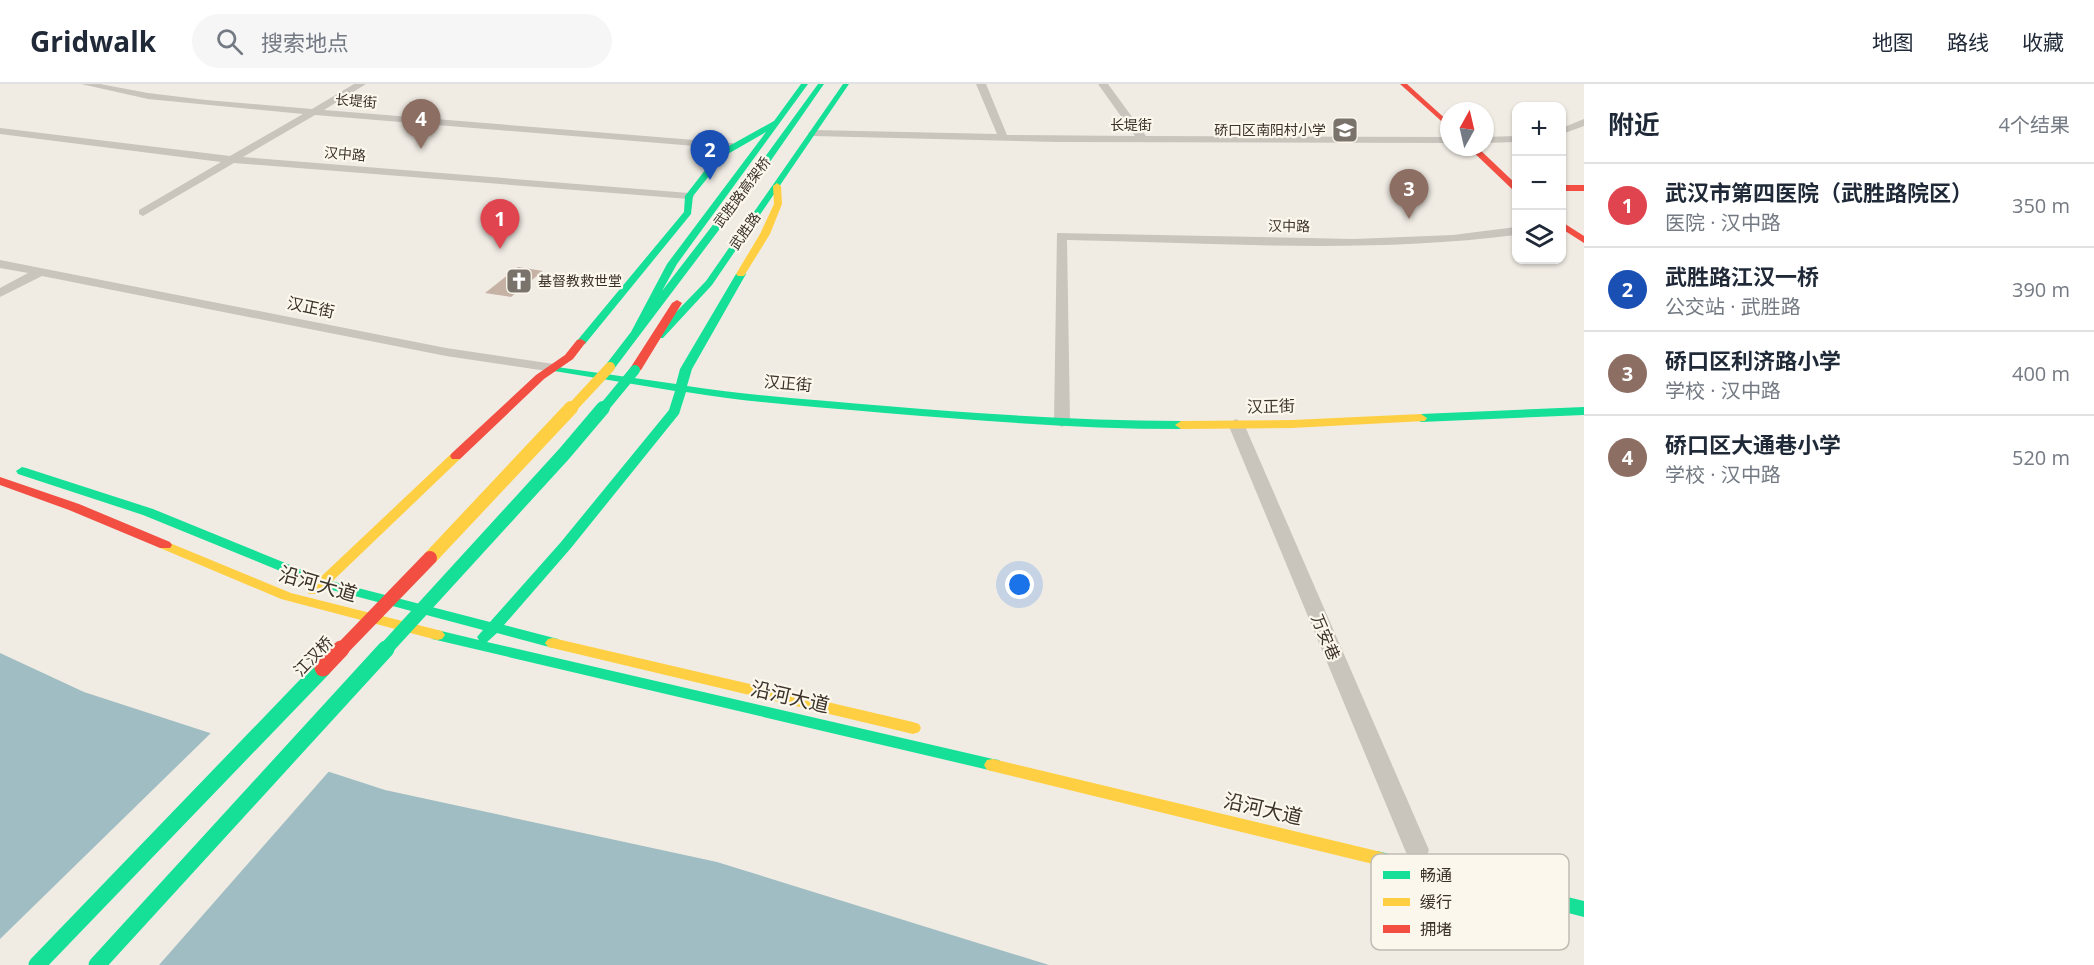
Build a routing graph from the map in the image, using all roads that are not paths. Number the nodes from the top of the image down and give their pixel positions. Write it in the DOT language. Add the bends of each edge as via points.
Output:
graph roads {
  1 [pos="86,84"];
  2 [pos="361,84"];
  3 [pos="805,84"];
  4 [pos="821,84"];
  5 [pos="832,84"];
  6 [pos="846,84"];
  7 [pos="981,84"];
  8 [pos="1103,84"];
  9 [pos="1403,84"];
  10 [pos="316,111"];
  11 [pos="1440,118"];
  12 [pos="777,122"];
  13 [pos="1584,122"];
  14 [pos="1566,129"];
  15 [pos="0,132"];
  16 [pos="813,133"];
  17 [pos="1003,137"];
  18 [pos="1142,138"];
  19 [pos="1512,139"];
  20 [pos="1440,140"];
  21 [pos="1494,140"];
  22 [pos="732,146"];
  23 [pos="1482,156"];
  24 [pos="235,160"];
  25 [pos="1512,184"];
  26 [pos="777,186"];
  27 [pos="1584,188"];
  28 [pos="1566,189"];
  29 [pos="689,196"];
  30 [pos="143,212"];
  31 [pos="688,212"];
  32 [pos="1566,228"];
  33 [pos="1512,232"];
  34 [pos="694,234"];
  35 [pos="1584,240"];
  36 [pos="0,264"];
  37 [pos="42,271"];
  38 [pos="0,293"];
  39 [pos="635,333"];
  40 [pos="657,337"];
  41 [pos="554,368"];
  42 [pos="682,388"];
  43 [pos="1584,411"];
  44 [pos="1062,422"];
  45 [pos="1236,424"];
  46 [pos="11,467"];
  47 [pos="0,482"];
  48 [pos="322,583"];
  49 [pos="304,601"];
  50 [pos="494,628"];
  51 [pos="477,646"];
  52 [pos="924,730"];
  53 [pos="1417,850"];
  54 [pos="1371,855"];
  55 [pos="1569,905"];
  56 [pos="1584,909"];
  57 [pos="37,965"];
  58 [pos="97,965"];
  1 -- 10 [label="street, 长堤街" via="148,96"];
  2 -- 10 [label="street"];
  3 -- 12 [label="main road"];
  4 -- 39 [label="main road, 武胜路高架桥"];
  5 -- 40 [label="main road, 武胜路高架桥" via="678,300"];
  6 -- 16 [label="main road, 武胜路"];
  7 -- 17 [label="street"];
  8 -- 18 [label="street"];
  9 -- 11 [label="main road"];
  10 -- 22 [label="street, 长堤街"];
  10 -- 24 [label="street"];
  12 -- 22 [label="main road"];
  12 -- 34 [label="main road"];
  13 -- 14 [label="street"];
  15 -- 24 [label="street, 汉中路"];
  16 -- 17 [label="street, 长堤街"];
  16 -- 26 [label="main road, 武胜路"];
  17 -- 18 [label="street, 长堤街"];
  18 -- 20 [label="street, 长堤街"];
  19 -- 21 [label="street"];
  22 -- 29 [label="main road"];
  23 -- 25 [label="main road"];
  24 -- 29 [label="street, 汉中路"];
  24 -- 30 [label="street"];
  26 -- 40 [label="main road, 武胜路" via="709,283"];
  26 -- 42 [label="main road" via="778,204 765,234 686,369"];
  27 -- 28 [label="main road"];
  29 -- 31 [label="main road"];
  31 -- 34 [label="main road"];
  31 -- 41 [label="main road" via="569,357"];
  32 -- 35 [label="main road"];
  33 -- 44 [label="street, 汉中路" via="1453,240 1354,243 1061,236"];
  34 -- 39 [label="main road" via="658,285"];
  36 -- 37 [label="street, 汉正街"];
  37 -- 38 [label="street"];
  37 -- 41 [label="street, 汉正街" via="425,348"];
  39 -- 57 [label="main road, 江汉桥, bridge" via="610,367 536,448"];
  40 -- 58 [label="main road, 武胜路, bridge" via="635,370 556,463"];
  41 -- 42 [label="main road, 汉正街"];
  41 -- 48 [label="main road"];
  42 -- 44 [label="main road, 汉正街" via="736,397"];
  42 -- 50 [label="main road" via="675,411"];
  43 -- 45 [label="main road, 汉正街"];
  44 -- 45 [label="main road, 汉正街"];
  45 -- 53 [label="street, 万安巷"];
  46 -- 48 [label="main road, 沿河大道" via="164,518"];
  47 -- 49 [label="main road, 沿河大道" via="147,537 252,585"];
  48 -- 49 [label="main road"];
  48 -- 50 [label="main road, 沿河大道"];
  49 -- 51 [label="main road, 沿河大道"];
  50 -- 51 [label="main road"];
  50 -- 52 [label="main road, 沿河大道"];
  51 -- 54 [label="main road, 沿河大道"];
  55 -- 56 [label="main road, 沿河大道"];
}
